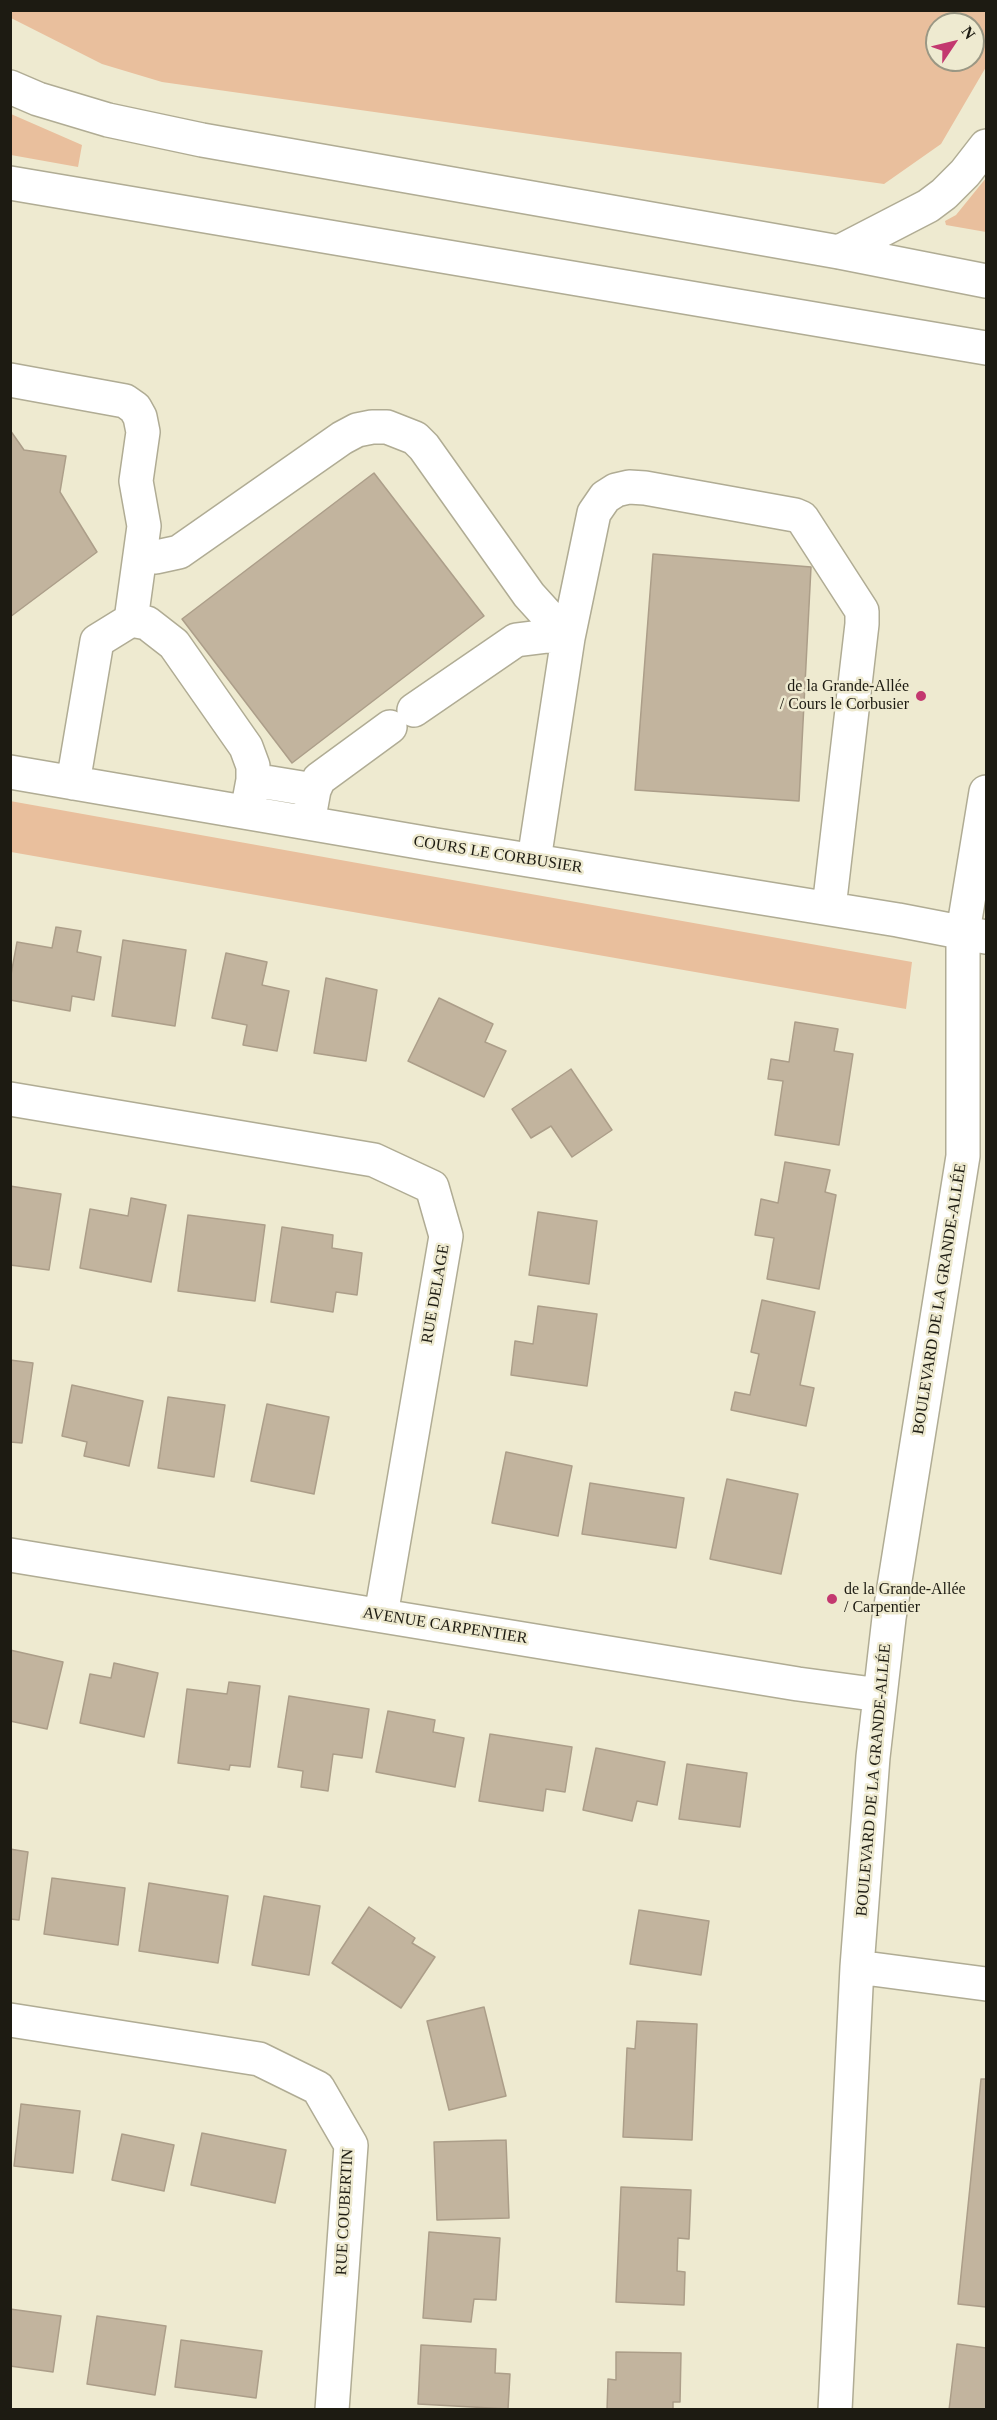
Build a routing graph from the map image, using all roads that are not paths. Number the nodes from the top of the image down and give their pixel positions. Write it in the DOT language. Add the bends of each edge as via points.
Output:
graph roads {
  1 [pos="10,87"];
  2 [pos="987,146"];
  3 [pos="10,183"];
  4 [pos="839,252"];
  5 [pos="987,281"];
  6 [pos="987,348"];
  7 [pos="10,380"];
  8 [pos="141,555"];
  9 [pos="131,620"];
  10 [pos="568,638"];
  11 [pos="10,772"];
  12 [pos="253,780"];
  13 [pos="73,783"];
  14 [pos="314,790"];
  15 [pos="987,792"];
  16 [pos="247,812"];
  17 [pos="308,823"];
  18 [pos="534,860"];
  19 [pos="829,908"];
  20 [pos="975,934"];
  21 [pos="987,1088"];
  22 [pos="10,1099"];
  23 [pos="963,1156"];
  24 [pos="10,1555"];
  25 [pos="381,1615"];
  26 [pos="880,1695"];
  27 [pos="857,1967"];
  28 [pos="987,1984"];
  29 [pos="10,2020"];
  30 [pos="332,2409"];
  31 [pos="835,2409"];
  1 -- 4 [label="main road" via="88,115 202,140"];
  2 -- 4 [label="main road" via="965,173 928,206"];
  3 -- 6 [label="main road"];
  4 -- 5 [label="main road"];
  7 -- 8 [label="main road" via="112,397 135,408 143,432 136,481 144,526"];
  8 -- 9 [label="main road"];
  8 -- 10 [label="main road" via="167,556 179,552 342,438 365,429 387,427 415,438 424,447 530,595"];
  9 -- 12 [label="main road" via="147,623 174,644 246,747"];
  9 -- 13 [label="main road" via="97,641"];
  10 -- 14 [label="main road" via="516,640 503,647 332,768 319,779"];
  10 -- 18 [label="main road"];
  10 -- 19 [label="main road" via="594,513 605,497 616,490 645,488 802,518 862,611"];
  11 -- 13 [label="main road, COURS LE CORBUSIER"];
  12 -- 14 [label="main road"];
  12 -- 16 [label="main road"];
  13 -- 16 [label="main road, COURS LE CORBUSIER"];
  14 -- 17 [label="main road"];
  15 -- 20 [label="main road, BOULEVARD DE LA GRANDE-ALLÉE"];
  16 -- 17 [label="main road, COURS LE CORBUSIER"];
  17 -- 18 [label="main road, COURS LE CORBUSIER"];
  18 -- 19 [label="main road, COURS LE CORBUSIER"];
  19 -- 20 [label="main road, COURS LE CORBUSIER"];
  20 -- 23 [label="main road, BOULEVARD DE LA GRANDE-ALLÉE"];
  21 -- 23 [label="main road, BOULEVARD DE LA GRANDE-ALLÉE"];
  22 -- 25 [label="main road, RUE DELAGE" via="374,1160 432,1187 446,1236"];
  23 -- 26 [label="main road, BOULEVARD DE LA GRANDE-ALLÉE"];
  24 -- 25 [label="main road, AVENUE CARPENTIER"];
  25 -- 26 [label="main road, AVENUE CARPENTIER"];
  26 -- 27 [label="main road, BOULEVARD DE LA GRANDE-ALLÉE"];
  27 -- 28 [label="main road"];
  27 -- 31 [label="main road, BOULEVARD DE LA GRANDE-ALLÉE"];
  29 -- 30 [label="main road, RUE COUBERTIN" via="259,2059 318,2088 351,2145"];
}
